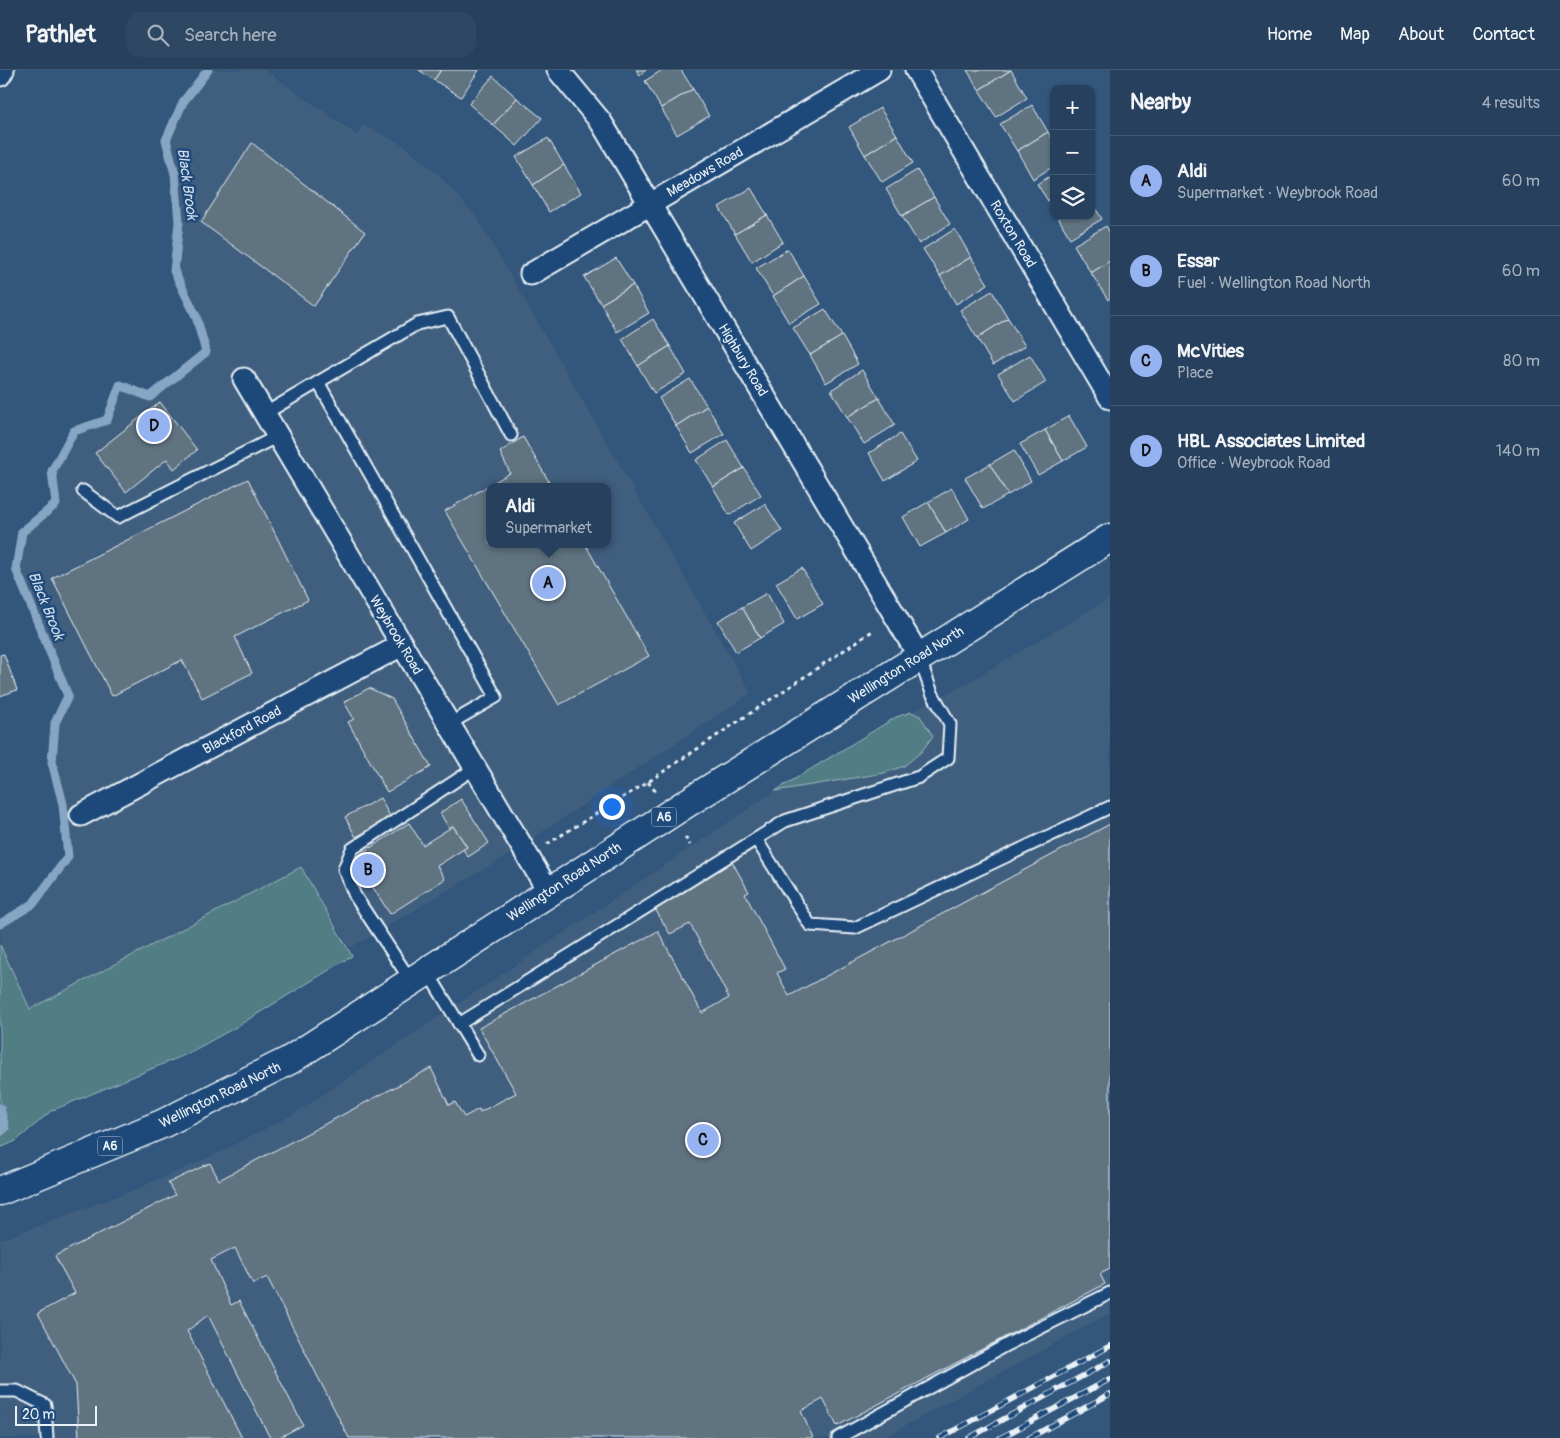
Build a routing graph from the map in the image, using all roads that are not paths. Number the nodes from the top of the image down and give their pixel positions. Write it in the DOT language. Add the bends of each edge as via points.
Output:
graph roads {
  1 [pos="3,70"];
  2 [pos="558,70"];
  3 [pos="879,70"];
  4 [pos="916,70"];
  5 [pos="0,75"];
  6 [pos="650,204"];
  7 [pos="531,274"];
  8 [pos="244,379"];
  9 [pos="318,382"];
  10 [pos="1110,398"];
  11 [pos="264,414"];
  12 [pos="511,435"];
  13 [pos="278,436"];
  14 [pos="83,492"];
  15 [pos="1110,538"];
  16 [pos="402,645"];
  17 [pos="919,656"];
  18 [pos="449,724"];
  19 [pos="475,768"];
  20 [pos="1110,807"];
  21 [pos="81,815"];
  22 [pos="756,839"];
  23 [pos="549,892"];
  24 [pos="419,976"];
  25 [pos="459,1024"];
  26 [pos="478,1055"];
  27 [pos="0,1191"];
  28 [pos="1110,1293"];
  29 [pos="0,1391"];
  30 [pos="47,1438"];
  31 [pos="838,1438"];
  1 -- 5 [label="street"];
  2 -- 6 [label="street, Highbury Road" via="601,122"];
  3 -- 6 [label="street, Meadows Road"];
  4 -- 10 [label="street, Roxton Road"];
  6 -- 7 [label="street, Meadows Road"];
  6 -- 17 [label="street, Highbury Road"];
  8 -- 11 [label="street, Weybrook Road"];
  9 -- 11 [label="lane"];
  9 -- 12 [label="lane" via="417,324 448,317"];
  9 -- 18 [label="lane" via="496,697"];
  11 -- 13 [label="street, Weybrook Road"];
  13 -- 14 [label="lane" via="118,517"];
  13 -- 16 [label="street, Weybrook Road"];
  15 -- 17 [label="highway, Wellington Road North / A6"];
  16 -- 18 [label="street, Weybrook Road"];
  16 -- 21 [label="street, Blackford Road"];
  17 -- 22 [label="lane" via="932,693 950,724 948,758 919,777 785,821"];
  17 -- 23 [label="highway, Wellington Road North / A6"];
  18 -- 19 [label="street, Weybrook Road"];
  19 -- 23 [label="street, Weybrook Road"];
  19 -- 24 [label="lane" via="352,849 344,869 355,896"];
  20 -- 22 [label="lane" via="855,928 810,925"];
  22 -- 25 [label="lane"];
  23 -- 24 [label="highway, Wellington Road North / A6"];
  24 -- 25 [label="lane"];
  24 -- 27 [label="highway, Wellington Road North / A6" via="290,1060 162,1124"];
  25 -- 26 [label="lane"];
  28 -- 31 [label="lane" via="1008,1344"];
  29 -- 30 [label="lane" via="17,1391 45,1404"];
}
